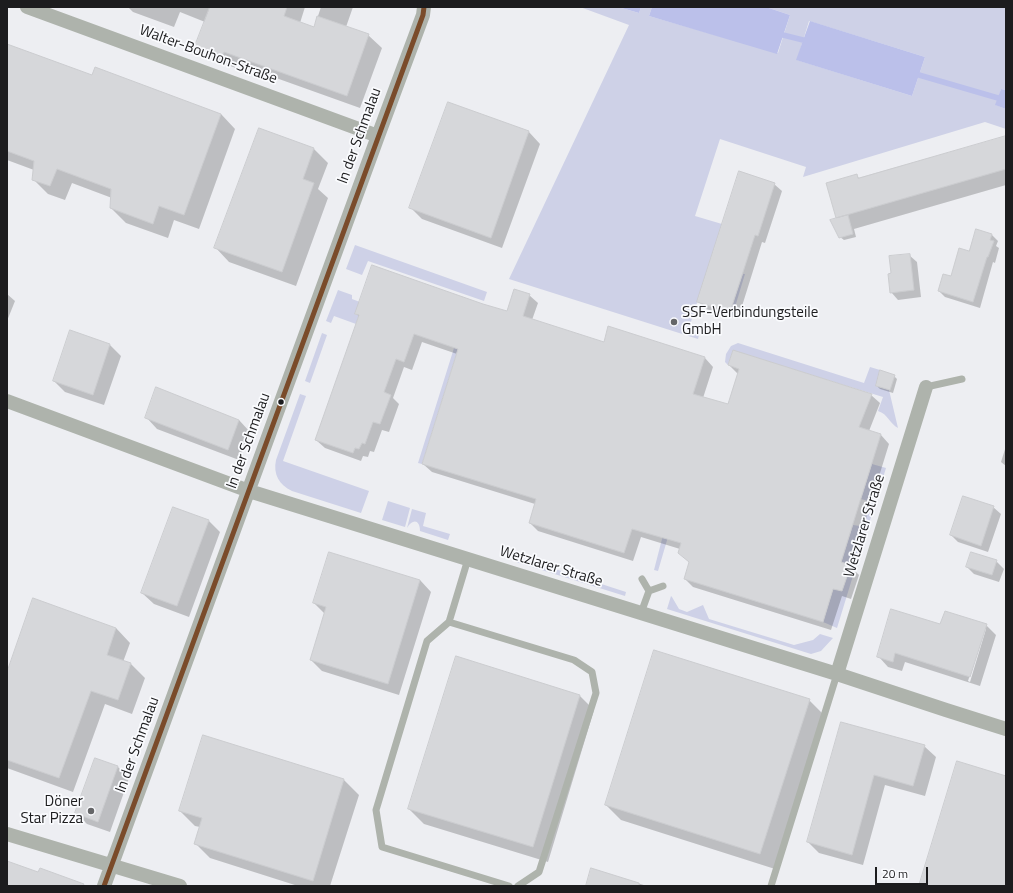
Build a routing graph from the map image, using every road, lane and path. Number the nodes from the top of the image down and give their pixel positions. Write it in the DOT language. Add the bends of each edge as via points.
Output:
graph roads {
  1 [pos="27,7"];
  2 [pos="424,7"];
  3 [pos="378,136"];
  4 [pos="962,379"];
  5 [pos="926,387"];
  6 [pos="7,401"];
  7 [pos="249,491"];
  8 [pos="468,559"];
  9 [pos="642,579"];
  10 [pos="663,586"];
  11 [pos="649,591"];
  12 [pos="641,613"];
  13 [pos="449,622"];
  14 [pos="837,674"];
  15 [pos="1006,729"];
  16 [pos="7,834"];
  17 [pos="112,865"];
  18 [pos="104,886"];
  19 [pos="180,886"];
  20 [pos="509,886"];
  21 [pos="518,886"];
  22 [pos="771,886"];
  1 -- 3 [label="street, Walter-Bouhon-Straße"];
  2 -- 3 [label="street, In der Schmalau"];
  3 -- 7 [label="street, In der Schmalau"];
  4 -- 5 [label="lane"];
  5 -- 14 [label="street, Wetzlarer Straße"];
  6 -- 7 [label="street, Wetzlarer Straße"];
  7 -- 8 [label="street, Wetzlarer Straße"];
  7 -- 17 [label="street, In der Schmalau"];
  8 -- 12 [label="street, Wetzlarer Straße"];
  8 -- 13 [label="lane"];
  9 -- 11 [label="lane"];
  10 -- 11 [label="lane"];
  11 -- 12 [label="lane"];
  12 -- 14 [label="street, Wetzlarer Straße"];
  13 -- 20 [label="lane" via="427,641 376,810 382,847"];
  13 -- 21 [label="lane" via="574,660 592,672 596,693 539,872"];
  14 -- 15 [label="street, Wetzlarer Straße"];
  14 -- 22 [label="lane"];
  16 -- 17 [label="street"];
  17 -- 18 [label="street, In der Schmalau"];
  17 -- 19 [label="street"];
}
